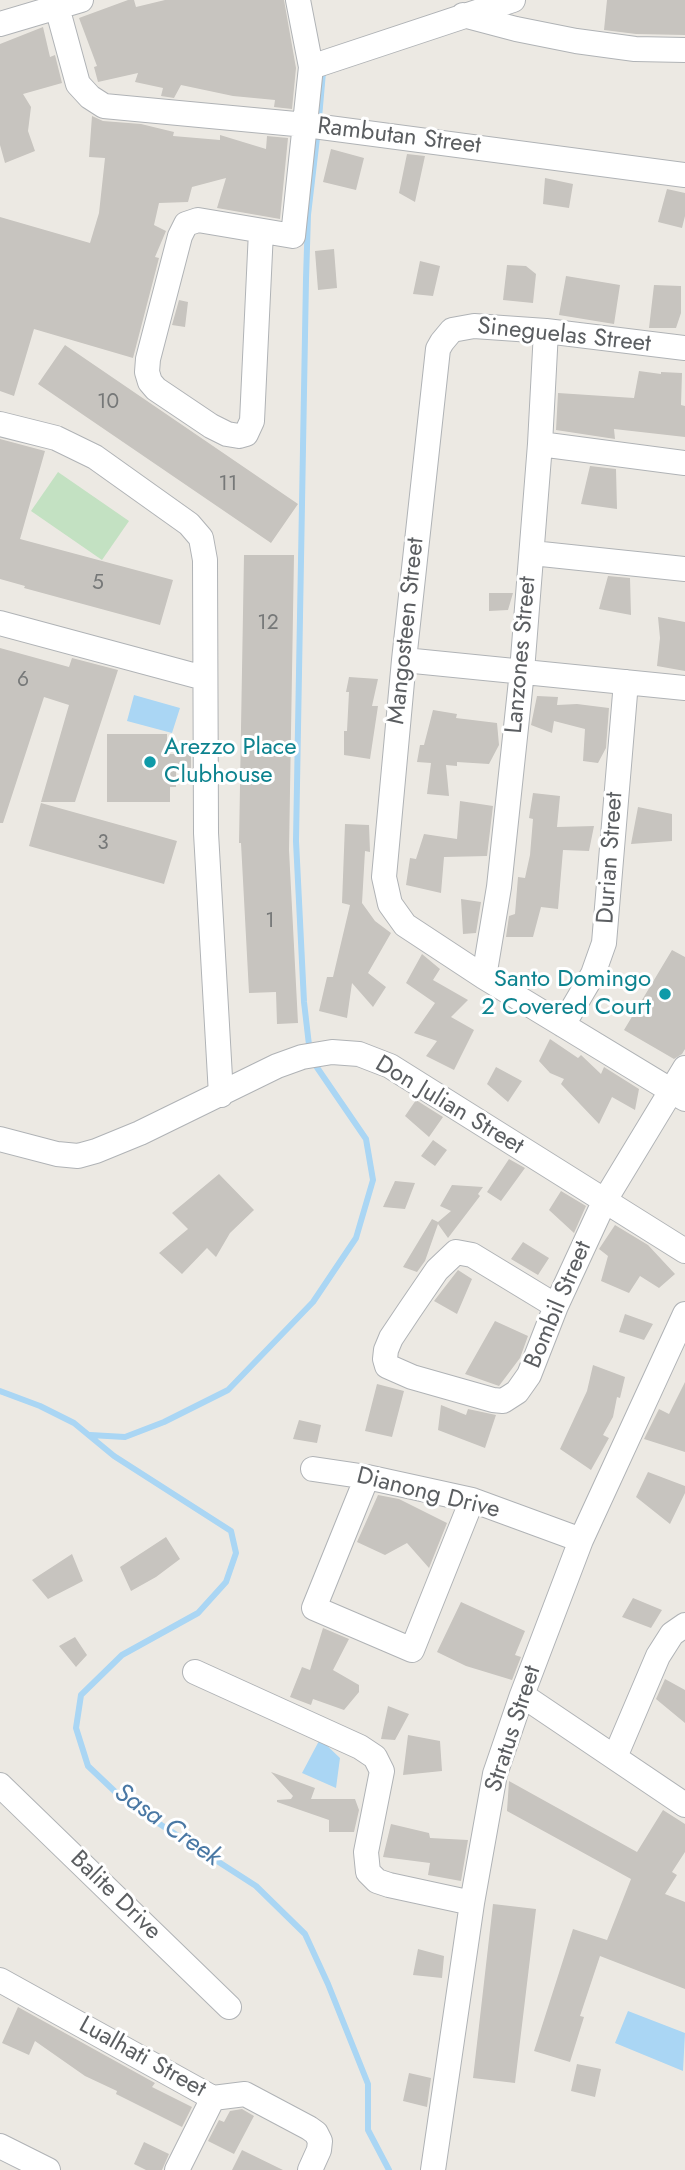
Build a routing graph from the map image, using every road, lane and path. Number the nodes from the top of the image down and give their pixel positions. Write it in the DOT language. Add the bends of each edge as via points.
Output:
graph roads {
  1 [pos="81,0"];
  2 [pos="298,0"];
  3 [pos="513,0"];
  4 [pos="57,7"];
  5 [pos="463,15"];
  6 [pos="0,24"];
  7 [pos="685,50"];
  8 [pos="311,66"];
  9 [pos="306,125"];
  10 [pos="685,175"];
  11 [pos="261,231"];
  12 [pos="546,331"];
  13 [pos="446,335"];
  14 [pos="685,348"];
  15 [pos="0,424"];
  16 [pos="540,444"];
  17 [pos="685,463"];
  18 [pos="532,553"];
  19 [pos="685,569"];
  20 [pos="0,622"];
  21 [pos="404,660"];
  22 [pos="522,671"];
  23 [pos="204,678"];
  24 [pos="626,682"];
  25 [pos="685,688"];
  26 [pos="484,977"];
  27 [pos="563,1025"];
  28 [pos="685,1068"];
  29 [pos="221,1095"];
  30 [pos="679,1095"];
  31 [pos="0,1139"];
  32 [pos="605,1200"];
  33 [pos="685,1251"];
  34 [pos="556,1306"];
  35 [pos="685,1314"];
  36 [pos="313,1469"];
  37 [pos="367,1477"];
  38 [pos="472,1500"];
  39 [pos="581,1540"];
  40 [pos="685,1625"];
  41 [pos="195,1672"];
  42 [pos="522,1695"];
  43 [pos="615,1757"];
  44 [pos="0,1785"];
  45 [pos="685,1805"];
  46 [pos="472,1903"];
  47 [pos="0,1980"];
  48 [pos="229,2007"];
  49 [pos="213,2098"];
  50 [pos="0,2146"];
  51 [pos="48,2170"];
  52 [pos="177,2170"];
  53 [pos="310,2170"];
  54 [pos="433,2170"];
  1 -- 4 [label="street"];
  2 -- 8 [label="street"];
  3 -- 5 [label="street"];
  4 -- 6 [label="street"];
  4 -- 9 [label="street, Rambutan Street" via="78,85 97,102 113,108"];
  5 -- 7 [label="street" via="576,41"];
  5 -- 8 [label="street"];
  8 -- 9 [label="street"];
  9 -- 10 [label="street, Rambutan Street"];
  9 -- 11 [label="street" via="293,236"];
  11 -- 11 [label="street" via="198,220 186,224 148,359 147,372 156,389 211,426 239,436 246,434 252,421"];
  12 -- 13 [label="street, Sineguelas Street" via="474,326 459,327"];
  12 -- 14 [label="street, Sineguelas Street"];
  12 -- 16 [label="street, Lanzones Street"];
  13 -- 21 [label="street, Mangosteen Street" via="438,349"];
  15 -- 23 [label="street" via="73,445 195,530 205,559"];
  16 -- 17 [label="street"];
  16 -- 18 [label="street, Lanzones Street"];
  18 -- 19 [label="street"];
  18 -- 22 [label="street, Lanzones Street"];
  20 -- 23 [label="street"];
  21 -- 22 [label="street"];
  21 -- 26 [label="street, Mangosteen Street" via="384,877 390,904 405,925"];
  22 -- 24 [label="street"];
  22 -- 26 [label="street, Lanzones Street" via="499,887"];
  23 -- 29 [label="street" via="206,833"];
  24 -- 25 [label="street"];
  24 -- 27 [label="street, Durian Street" via="604,943 593,974"];
  26 -- 27 [label="street"];
  27 -- 30 [label="street"];
  28 -- 30 [label="street, Bombil Street"];
  29 -- 31 [label="street, Don Julian Street" via="78,1156"];
  29 -- 32 [label="street, Don Julian Street" via="302,1057 359,1054 390,1066"];
  30 -- 32 [label="street, Bombil Street"];
  32 -- 33 [label="street, Don Julian Street"];
  32 -- 34 [label="street, Bombil Street"];
  34 -- 34 [label="street, Bombil Street" via="529,1375 517,1392 503,1401 387,1366 391,1338 437,1270 456,1252 472,1255"];
  35 -- 39 [label="street, Stratus Street"];
  36 -- 37 [label="street, Dianong Drive"];
  37 -- 38 [label="street, Dianong Drive"];
  37 -- 38 [label="street" via="314,1608 412,1650"];
  38 -- 39 [label="street, Dianong Drive"];
  39 -- 42 [label="street, Stratus Street"];
  40 -- 43 [label="street" via="672,1634 658,1656"];
  41 -- 46 [label="street" via="375,1757 382,1771 366,1852 368,1872 389,1885"];
  42 -- 43 [label="street"];
  42 -- 46 [label="street, Stratus Street" via="495,1774"];
  43 -- 45 [label="street"];
  44 -- 48 [label="street, Balite Drive"];
  46 -- 54 [label="street, Stratus Street"];
  47 -- 49 [label="street, Lualhati Street"];
  49 -- 52 [label="street"];
  49 -- 53 [label="street, Lualhati Street" via="244,2094 316,2133 319,2150"];
  50 -- 51 [label="street"];
}
